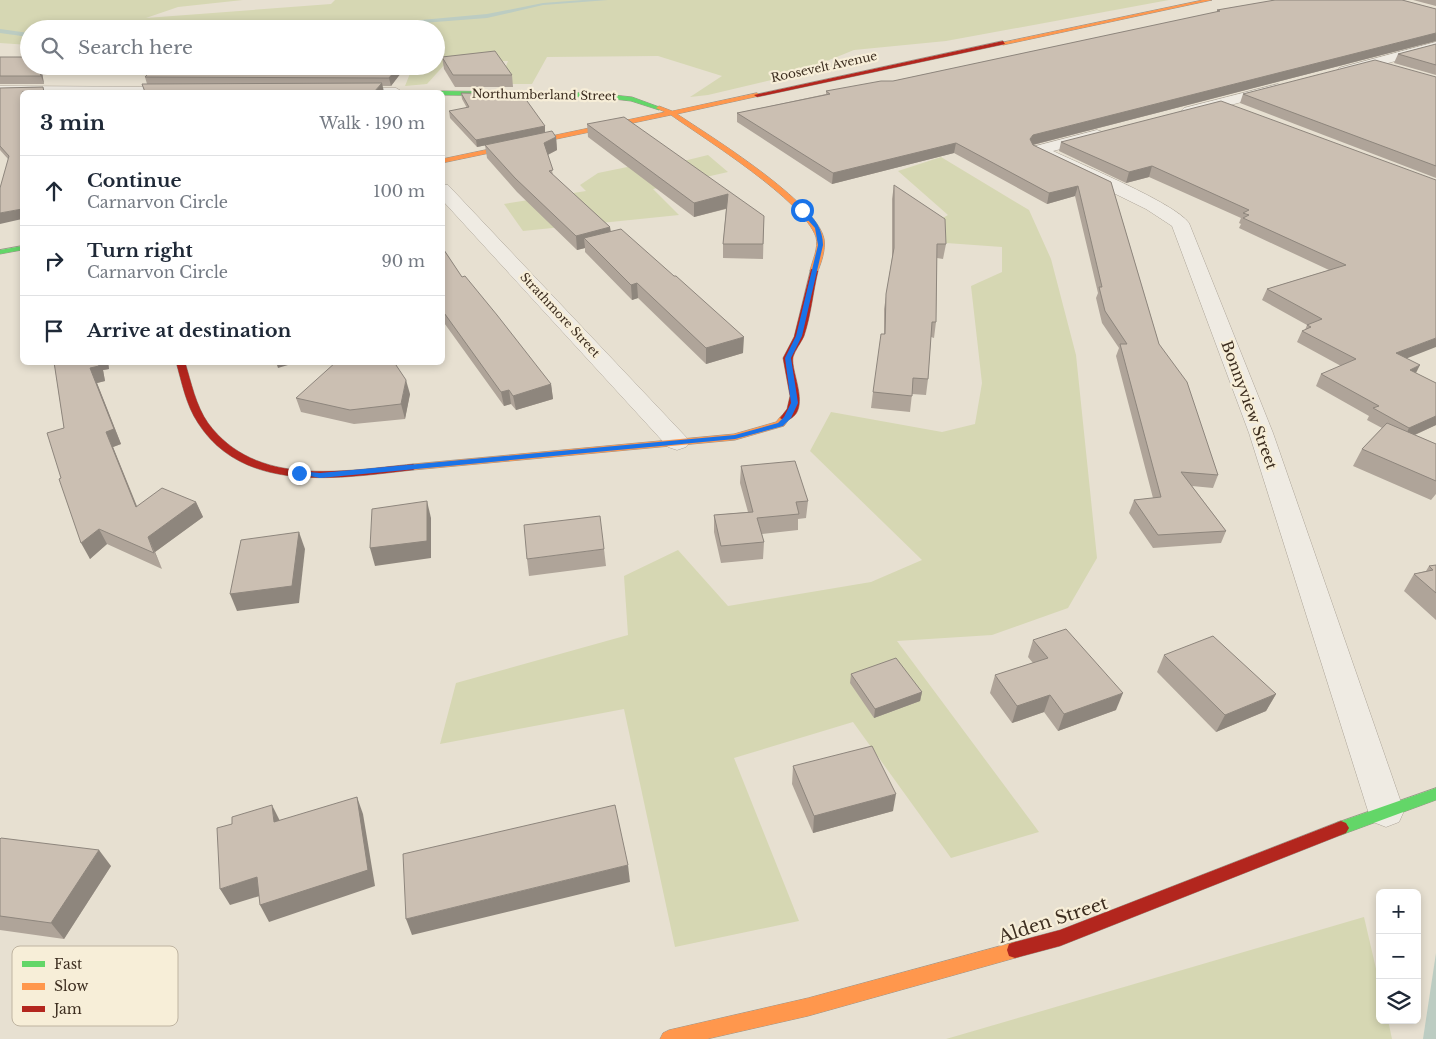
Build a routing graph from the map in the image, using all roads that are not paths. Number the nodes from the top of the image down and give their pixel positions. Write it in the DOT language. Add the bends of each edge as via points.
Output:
graph roads {
  1 [pos="1210,0"];
  2 [pos="1436,46"];
  3 [pos="1373,63"];
  4 [pos="1400,71"];
  5 [pos="1325,75"];
  6 [pos="1297,83"];
  7 [pos="0,90"];
  8 [pos="20,90"];
  9 [pos="445,93"];
  10 [pos="1220,103"];
  11 [pos="672,113"];
  12 [pos="1247,114"];
  13 [pos="1174,115"];
  14 [pos="1110,132"];
  15 [pos="445,160"];
  16 [pos="445,191"];
  17 [pos="20,248"];
  18 [pos="0,252"];
  19 [pos="181,365"];
  20 [pos="677,442"];
  21 [pos="1436,794"];
  22 [pos="1386,810"];
  23 [pos="669,1039"];
  1 -- 11 [label="street, Roosevelt Avenue"];
  2 -- 3 [label="street"];
  3 -- 4 [label="street"];
  3 -- 5 [label="street"];
  6 -- 10 [label="street"];
  7 -- 8 [label="street"];
  9 -- 11 [label="street, Northumberland Street" via="609,96 643,101"];
  10 -- 12 [label="street"];
  10 -- 13 [label="street"];
  11 -- 15 [label="street, Roosevelt Avenue"];
  11 -- 20 [label="street, Northumberland Street" via="796,204 817,228 821,239 799,336 788,358 795,403 787,418 768,430 735,437"];
  14 -- 22 [label="street, Bonnyview Street" via="1038,150 1152,205 1180,224 1261,434"];
  16 -- 20 [label="street, Strathmore Street"];
  17 -- 18 [label="street"];
  19 -- 20 [label="street, Northumberland Street" via="202,422 220,443 249,464 278,472 320,475"];
  21 -- 22 [label="street, Alden Street"];
  22 -- 23 [label="street, Alden Street" via="1315,836 1154,904 1060,938 808,1007"];
}
